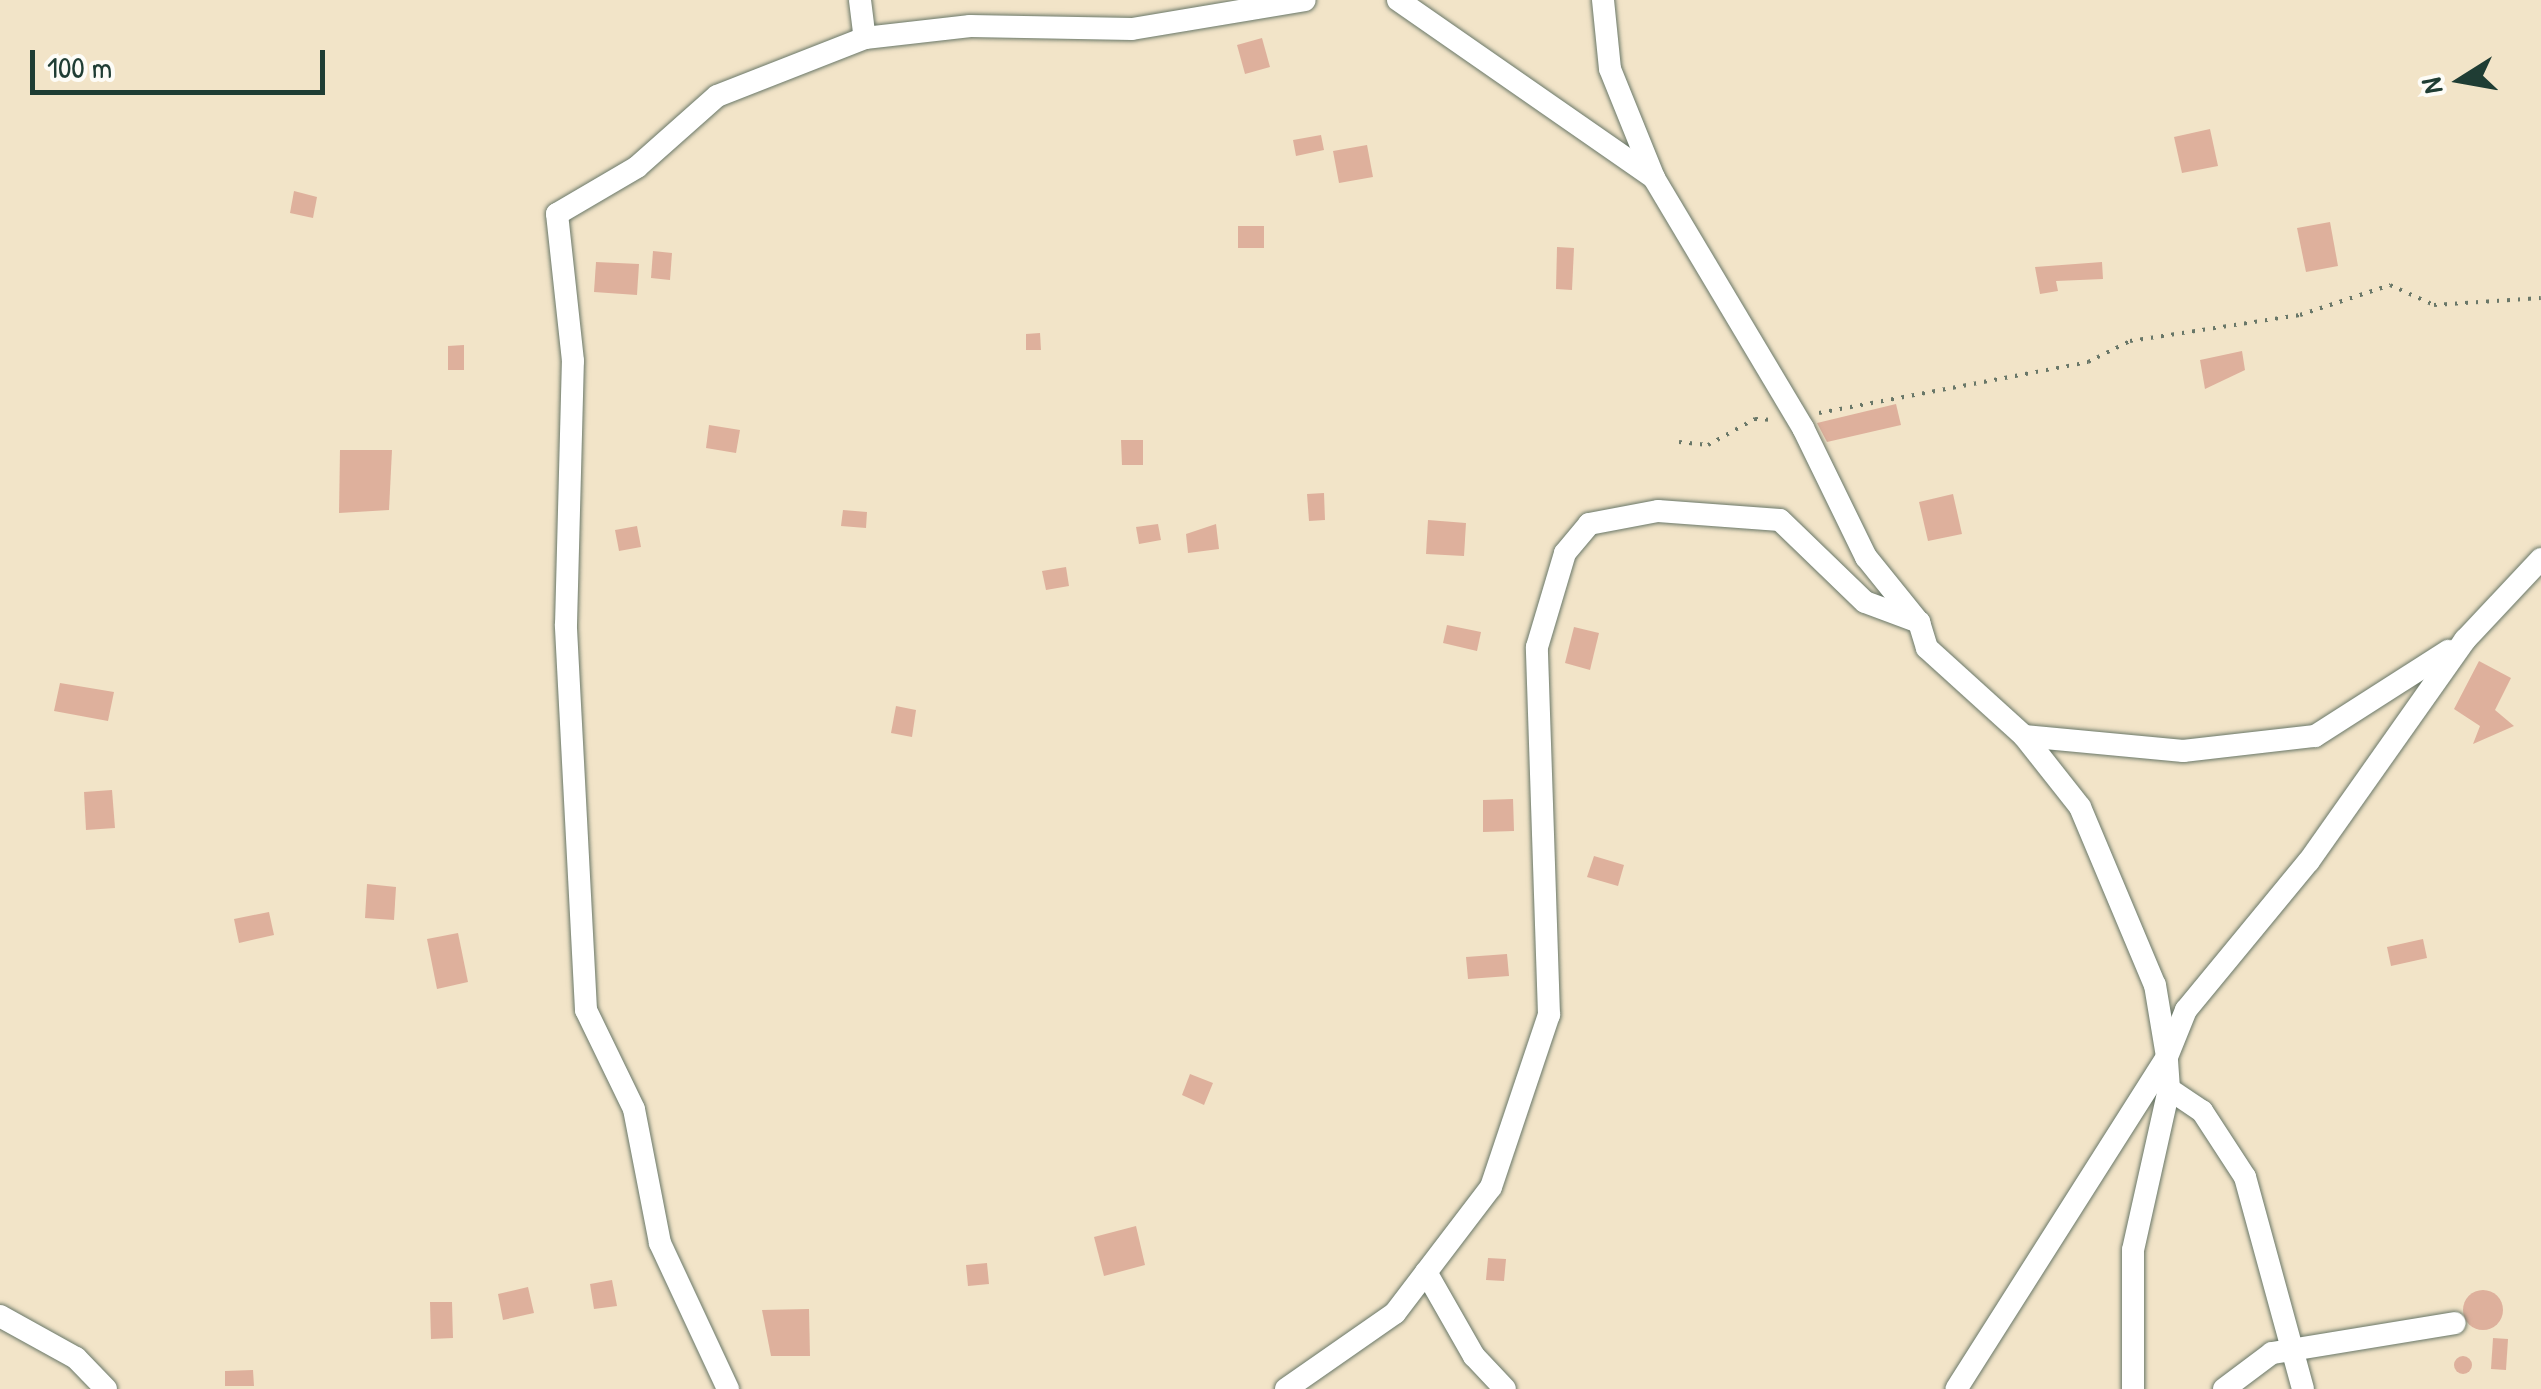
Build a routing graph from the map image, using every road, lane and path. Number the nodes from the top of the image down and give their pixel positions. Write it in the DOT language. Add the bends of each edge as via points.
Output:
graph roads {
  1 [pos="860,0"];
  2 [pos="1304,0"];
  3 [pos="1398,0"];
  4 [pos="1604,0"];
  5 [pos="865,38"];
  6 [pos="1654,178"];
  7 [pos="2541,298"];
  8 [pos="1798,420"];
  9 [pos="1679,442"];
  10 [pos="2541,560"];
  11 [pos="1919,622"];
  12 [pos="2465,640"];
  13 [pos="2024,736"];
  14 [pos="2167,1057"];
  15 [pos="2169,1089"];
  16 [pos="1426,1272"];
  17 [pos="0,1316"];
  18 [pos="2454,1323"];
  19 [pos="2298,1352"];
  20 [pos="106,1389"];
  21 [pos="728,1389"];
  22 [pos="1286,1389"];
  23 [pos="1506,1389"];
  24 [pos="1956,1389"];
  25 [pos="2133,1389"];
  26 [pos="2224,1389"];
  27 [pos="2304,1389"];
  1 -- 5 [label="street"];
  2 -- 5 [label="street" via="1132,28 970,26"];
  3 -- 6 [label="street"];
  4 -- 6 [label="street" via="1610,69"];
  5 -- 21 [label="street" via="717,96 637,167 557,214 572,361 566,625 586,1010 634,1108 660,1243"];
  6 -- 8 [label="street"];
  7 -- 8 [label="path" via="2434,305 2390,285 2300,315 2130,341 2088,362 1854,400"];
  8 -- 9 [label="path" via="1754,419 1736,438"];
  8 -- 11 [label="street" via="1866,557"];
  10 -- 12 [label="street"];
  11 -- 13 [label="street" via="1927,648"];
  11 -- 16 [label="street" via="1865,602 1780,520 1658,511 1588,524 1566,553 1537,647 1549,1015 1491,1186"];
  12 -- 13 [label="street" via="2315,736 2182,751"];
  12 -- 14 [label="street" via="2308,862 2186,1010"];
  13 -- 14 [label="street" via="2080,807 2155,985"];
  14 -- 15 [label="street"];
  14 -- 24 [label="street"];
  15 -- 19 [label="street" via="2202,1111 2245,1177"];
  15 -- 25 [label="street" via="2134,1250"];
  16 -- 22 [label="street" via="1395,1313"];
  16 -- 23 [label="street" via="1474,1356"];
  17 -- 20 [label="street" via="76,1358"];
  18 -- 19 [label="street"];
  19 -- 26 [label="street" via="2272,1353"];
  19 -- 27 [label="street"];
}
